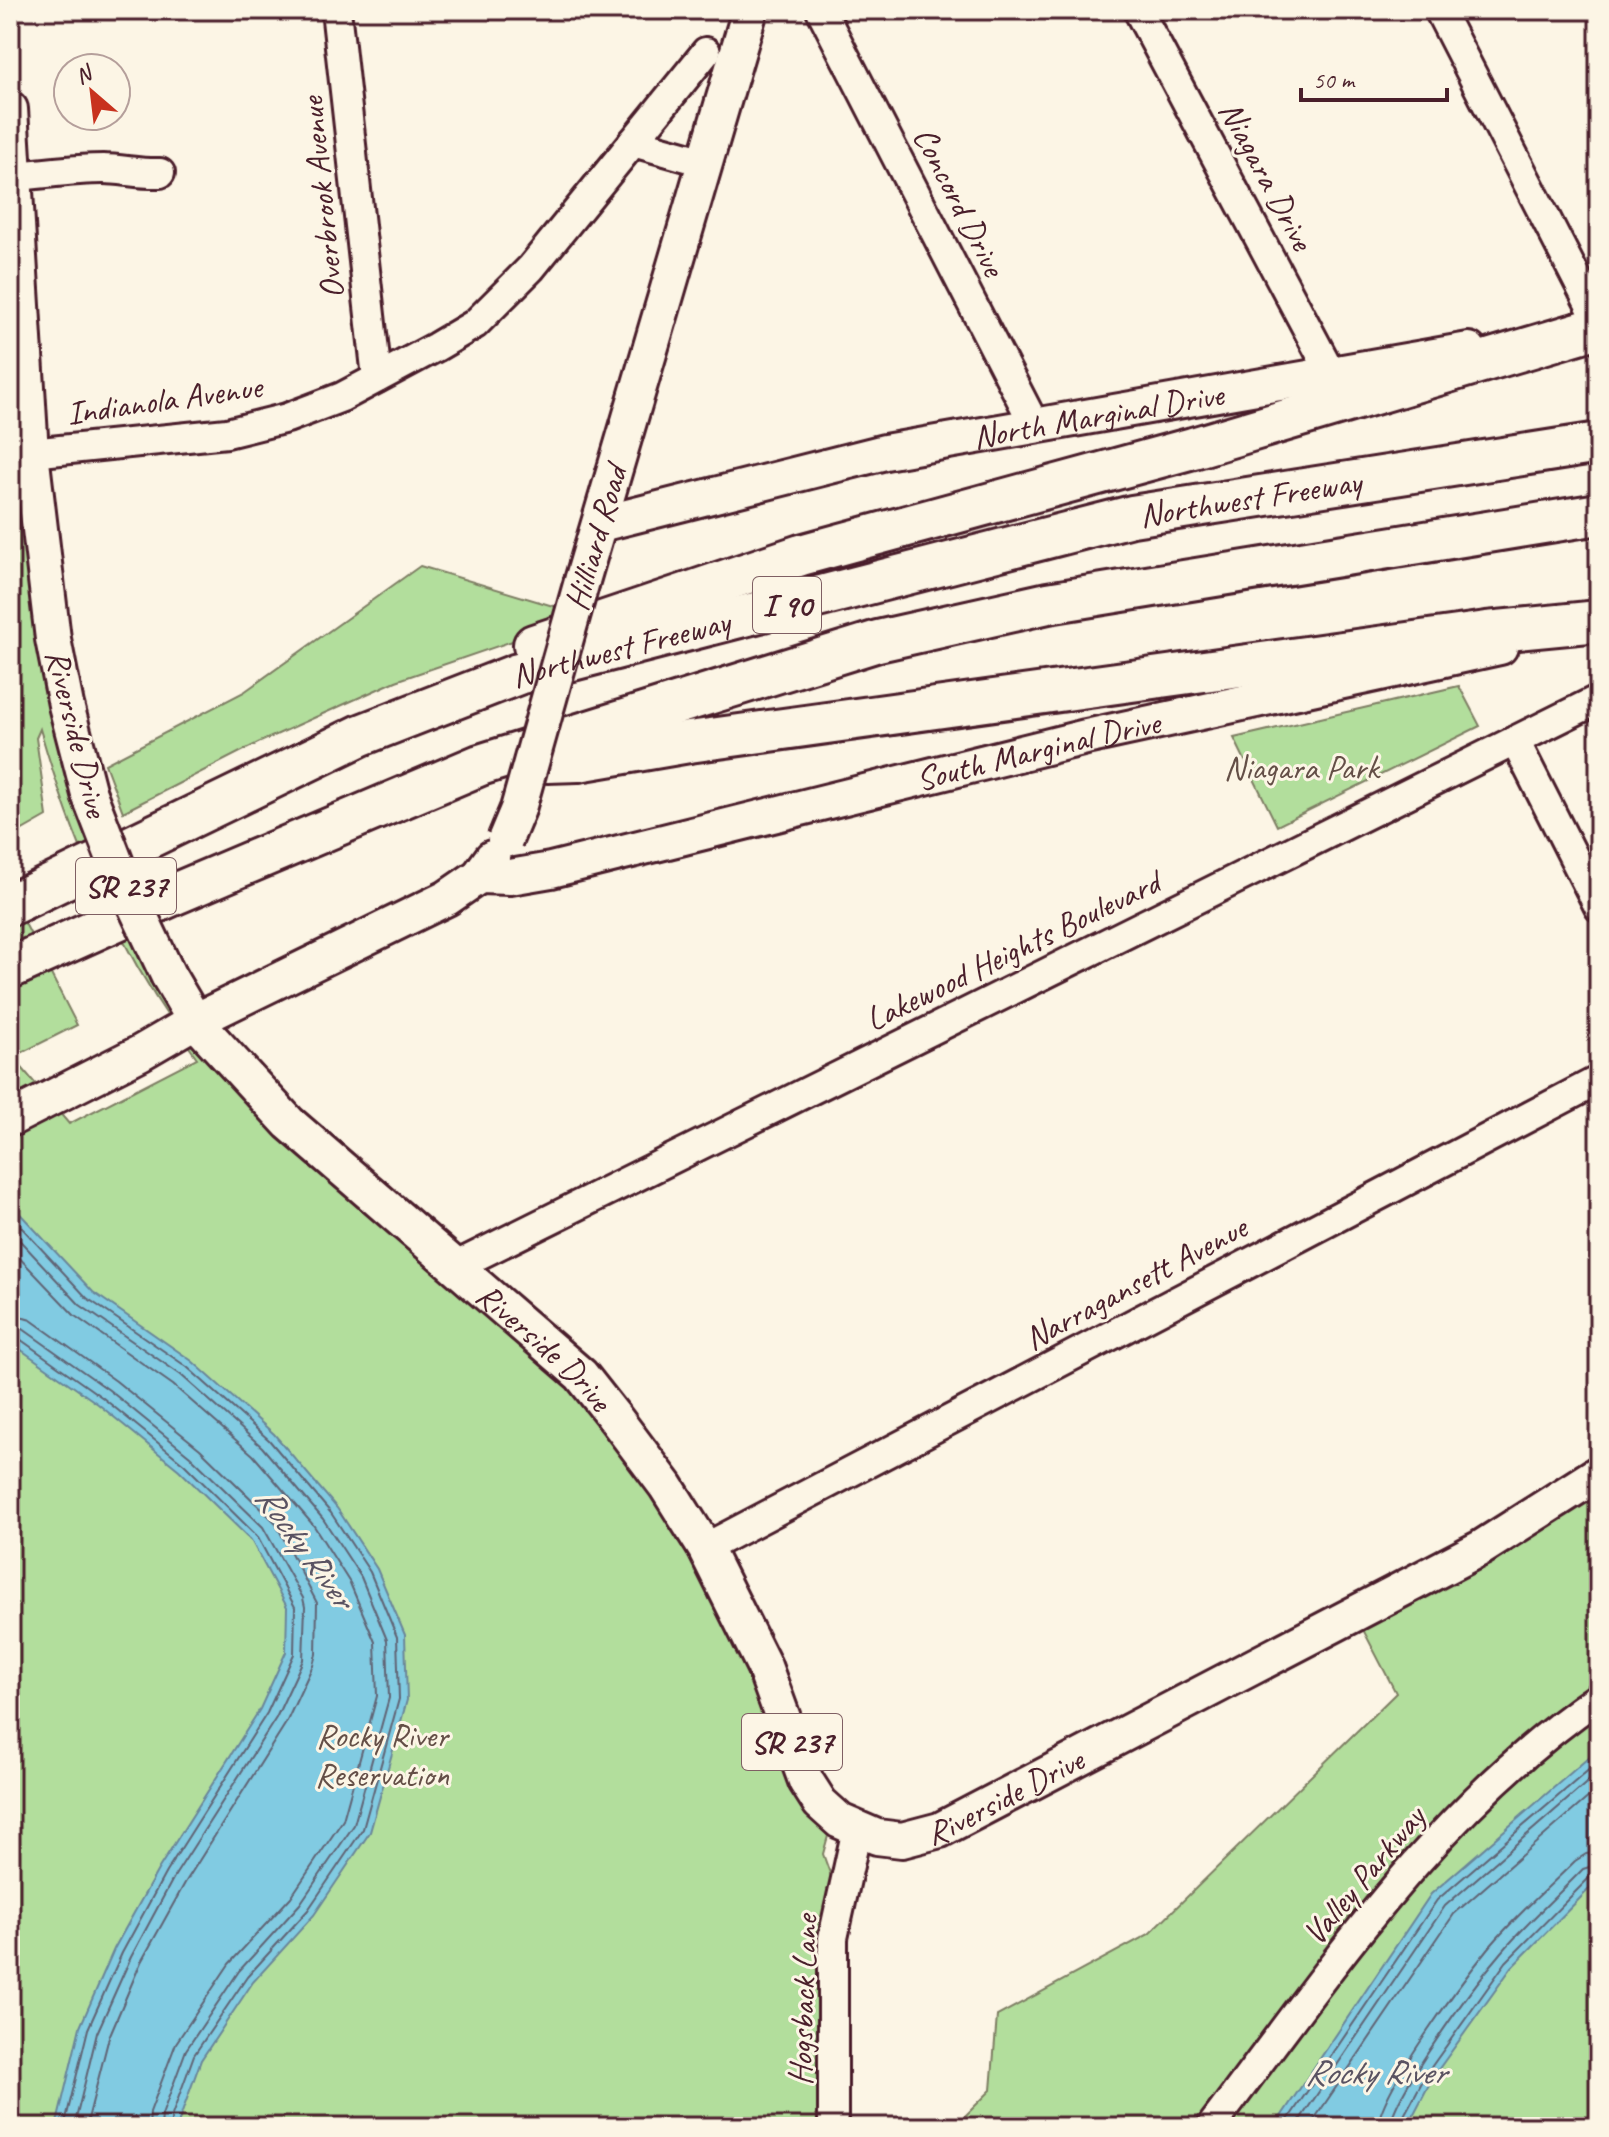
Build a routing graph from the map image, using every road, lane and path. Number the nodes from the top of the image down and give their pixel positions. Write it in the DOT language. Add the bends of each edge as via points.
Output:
graph roads {
  1 [pos="336,10"];
  2 [pos="750,10"];
  3 [pos="821,10"];
  4 [pos="1138,10"];
  5 [pos="1439,10"];
  6 [pos="706,52"];
  7 [pos="10,109"];
  8 [pos="633,142"];
  9 [pos="705,162"];
  10 [pos="160,173"];
  11 [pos="14,176"];
  12 [pos="1599,325"];
  13 [pos="1332,375"];
  14 [pos="377,378"];
  15 [pos="1034,424"];
  16 [pos="1599,443"];
  17 [pos="31,453"];
  18 [pos="1599,514"];
  19 [pos="600,524"];
  20 [pos="1599,623"];
  21 [pos="1599,699"];
  22 [pos="1515,741"];
  23 [pos="480,765"];
  24 [pos="479,876"];
  25 [pos="60,881"];
  26 [pos="13,904"];
  27 [pos="1599,907"];
  28 [pos="25,961"];
  29 [pos="195,1021"];
  30 [pos="1599,1080"];
  31 [pos="10,1119"];
  32 [pos="456,1266"];
  33 [pos="1599,1473"];
  34 [pos="705,1548"];
  35 [pos="1599,1697"];
  36 [pos="857,1829"];
  37 [pos="833,2127"];
  38 [pos="1211,2127"];
  1 -- 14 [label="street, Overbrook Avenue"];
  2 -- 9 [label="main road, Hilliard Road"];
  3 -- 15 [label="street, Concord Drive"];
  4 -- 13 [label="street, Niagara Drive"];
  5 -- 12 [label="street"];
  6 -- 8 [label="street, Indianola Avenue"];
  7 -- 11 [label="main road, Riverside Drive / SR 237"];
  8 -- 9 [label="street"];
  8 -- 14 [label="street, Indianola Avenue" via="531,268 475,324"];
  9 -- 19 [label="main road, Hilliard Road"];
  10 -- 11 [label="street" via="102,169"];
  11 -- 17 [label="main road, Riverside Drive / SR 237"];
  12 -- 13 [label="main road, North Marginal Drive"];
  12 -- 25 [label="highway" via="1193,448 801,555 510,653 371,709 248,772"];
  13 -- 15 [label="main road, North Marginal Drive"];
  14 -- 17 [label="street, Indianola Avenue" via="287,418 227,433"];
  15 -- 19 [label="main road, North Marginal Drive" via="885,452"];
  16 -- 25 [label="highway, Northwest Freeway / I 90" via="1132,516 518,674 361,735"];
  17 -- 29 [label="main road, Riverside Drive / SR 237, bridge" via="53,639 89,794 120,874"];
  18 -- 23 [label="highway, Northwest Freeway / I 90" via="1017,610 878,641"];
  19 -- 24 [label="main road, Hilliard Road, bridge" via="518,809 505,840"];
  20 -- 23 [label="highway" via="1487,632 578,761"];
  20 -- 24 [label="main road, South Marginal Drive" via="1086,737 551,870"];
  21 -- 22 [label="street, Lakewood Heights Boulevard"];
  22 -- 27 [label="street"];
  22 -- 32 [label="street, Lakewood Heights Boulevard"];
  23 -- 28 [label="highway, Northwest Freeway / I 90"];
  24 -- 29 [label="main road, Hilliard Road" via="447,898"];
  25 -- 26 [label="highway, Northwest Freeway / I 90"];
  29 -- 31 [label="main road, Hilliard Road"];
  29 -- 32 [label="main road, Riverside Drive / SR 237" via="289,1123"];
  30 -- 34 [label="street, Narragansett Avenue"];
  32 -- 34 [label="main road, Riverside Drive / SR 237" via="581,1375 666,1486"];
  33 -- 36 [label="main road, Riverside Drive / SR 237" via="1468,1555 940,1830 902,1840"];
  34 -- 36 [label="main road, Riverside Drive / SR 237" via="764,1666 806,1781 820,1803"];
  35 -- 38 [label="street, Valley Parkway" via="1506,1771 1398,1882"];
  36 -- 37 [label="street, Hogsback Lane" via="833,1938"];
}
